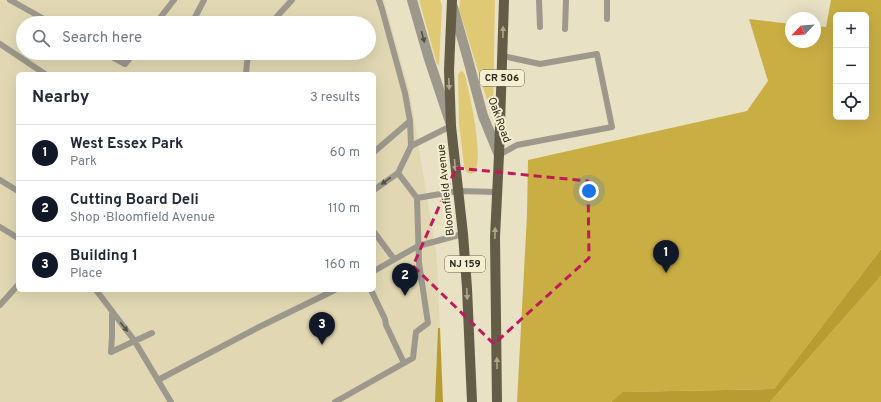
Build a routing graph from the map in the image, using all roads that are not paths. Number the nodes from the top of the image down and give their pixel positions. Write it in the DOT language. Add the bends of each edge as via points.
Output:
graph roads {
  1 [pos="10,0"];
  2 [pos="174,0"];
  3 [pos="204,0"];
  4 [pos="292,0"];
  5 [pos="379,0"];
  6 [pos="412,0"];
  7 [pos="504,0"];
  8 [pos="539,0"];
  9 [pos="566,0"];
  10 [pos="607,0"];
  11 [pos="451,1"];
  12 [pos="39,16"];
  13 [pos="161,16"];
  14 [pos="196,16"];
  15 [pos="277,16"];
  16 [pos="606,19"];
  17 [pos="540,26"];
  18 [pos="565,29"];
  19 [pos="0,44"];
  20 [pos="16,55"];
  21 [pos="503,56"];
  22 [pos="24,60"];
  23 [pos="118,60"];
  24 [pos="128,60"];
  25 [pos="247,60"];
  26 [pos="42,72"];
  27 [pos="246,72"];
  28 [pos="410,121"];
  29 [pos="451,126"];
  30 [pos="411,146"];
  31 [pos="376,150"];
  32 [pos="499,155"];
  33 [pos="398,172"];
  34 [pos="0,180"];
  35 [pos="376,188"];
  36 [pos="16,190"];
  37 [pos="458,191"];
  38 [pos="497,192"];
  39 [pos="417,198"];
  40 [pos="0,226"];
  41 [pos="462,234"];
  42 [pos="376,235"];
  43 [pos="16,237"];
  44 [pos="418,246"];
  45 [pos="394,259"];
  46 [pos="376,269"];
  47 [pos="16,287"];
  48 [pos="98,292"];
  49 [pos="331,292"];
  50 [pos="372,292"];
  51 [pos="0,305"];
  52 [pos="112,311"];
  53 [pos="152,333"];
  54 [pos="134,340"];
  55 [pos="404,363"];
  56 [pos="158,380"];
  57 [pos="171,402"];
  58 [pos="335,402"];
  59 [pos="472,402"];
  60 [pos="497,402"];
  1 -- 12 [label="lane"];
  2 -- 13 [label="lane"];
  3 -- 14 [label="lane"];
  4 -- 15 [label="lane"];
  5 -- 28 [label="lane" via="405,93"];
  6 -- 29 [label="street, NJ 159, one-way"];
  21 -- 7 [label="main road, CR 506, one-way"];
  8 -- 17 [label="lane"];
  9 -- 18 [label="lane"];
  10 -- 16 [label="lane"];
  11 -- 29 [label="main road, Bloomfield Avenue, one-way"];
  11 -- 32 [label="street, Oak Road / NJ 159" via="483,116"];
  19 -- 20 [label="lane"];
  21 -- 32 [label="main road, CR 506"];
  21 -- 32 [label="lane" via="540,64 597,54 612,127 517,146"];
  22 -- 26 [label="lane"];
  23 -- 24 [label="lane" via="125,64"];
  25 -- 27 [label="lane"];
  28 -- 30 [label="lane"];
  28 -- 31 [label="lane"];
  29 -- 30 [label="lane"];
  29 -- 37 [label="main road, Bloomfield Avenue / NJ 159, one-way"];
  30 -- 33 [label="lane"];
  32 -- 38 [label="main road, NJ 159"];
  33 -- 35 [label="lane, one-way"];
  33 -- 39 [label="lane"];
  34 -- 36 [label="lane"];
  37 -- 38 [label="lane"];
  37 -- 39 [label="lane"];
  37 -- 41 [label="main road, Bloomfield Avenue / NJ 159"];
  60 -- 38 [label="main road, NJ 159, one-way"];
  39 -- 44 [label="lane"];
  40 -- 43 [label="lane"];
  41 -- 44 [label="lane"];
  41 -- 59 [label="main road, Bloomfield Avenue / NJ 159, one-way" via="468,295"];
  42 -- 45 [label="lane"];
  44 -- 45 [label="lane"];
  44 -- 55 [label="lane" via="428,323 416,332 413,358"];
  45 -- 46 [label="lane"];
  47 -- 51 [label="lane"];
  48 -- 52 [label="lane"];
  49 -- 56 [label="lane"];
  50 -- 55 [label="lane"];
  52 -- 54 [label="lane, one-way"];
  52 -- 54 [label="lane" via="111,352"];
  53 -- 54 [label="lane"];
  54 -- 56 [label="lane"];
  55 -- 58 [label="lane"];
  56 -- 57 [label="lane"];
}
